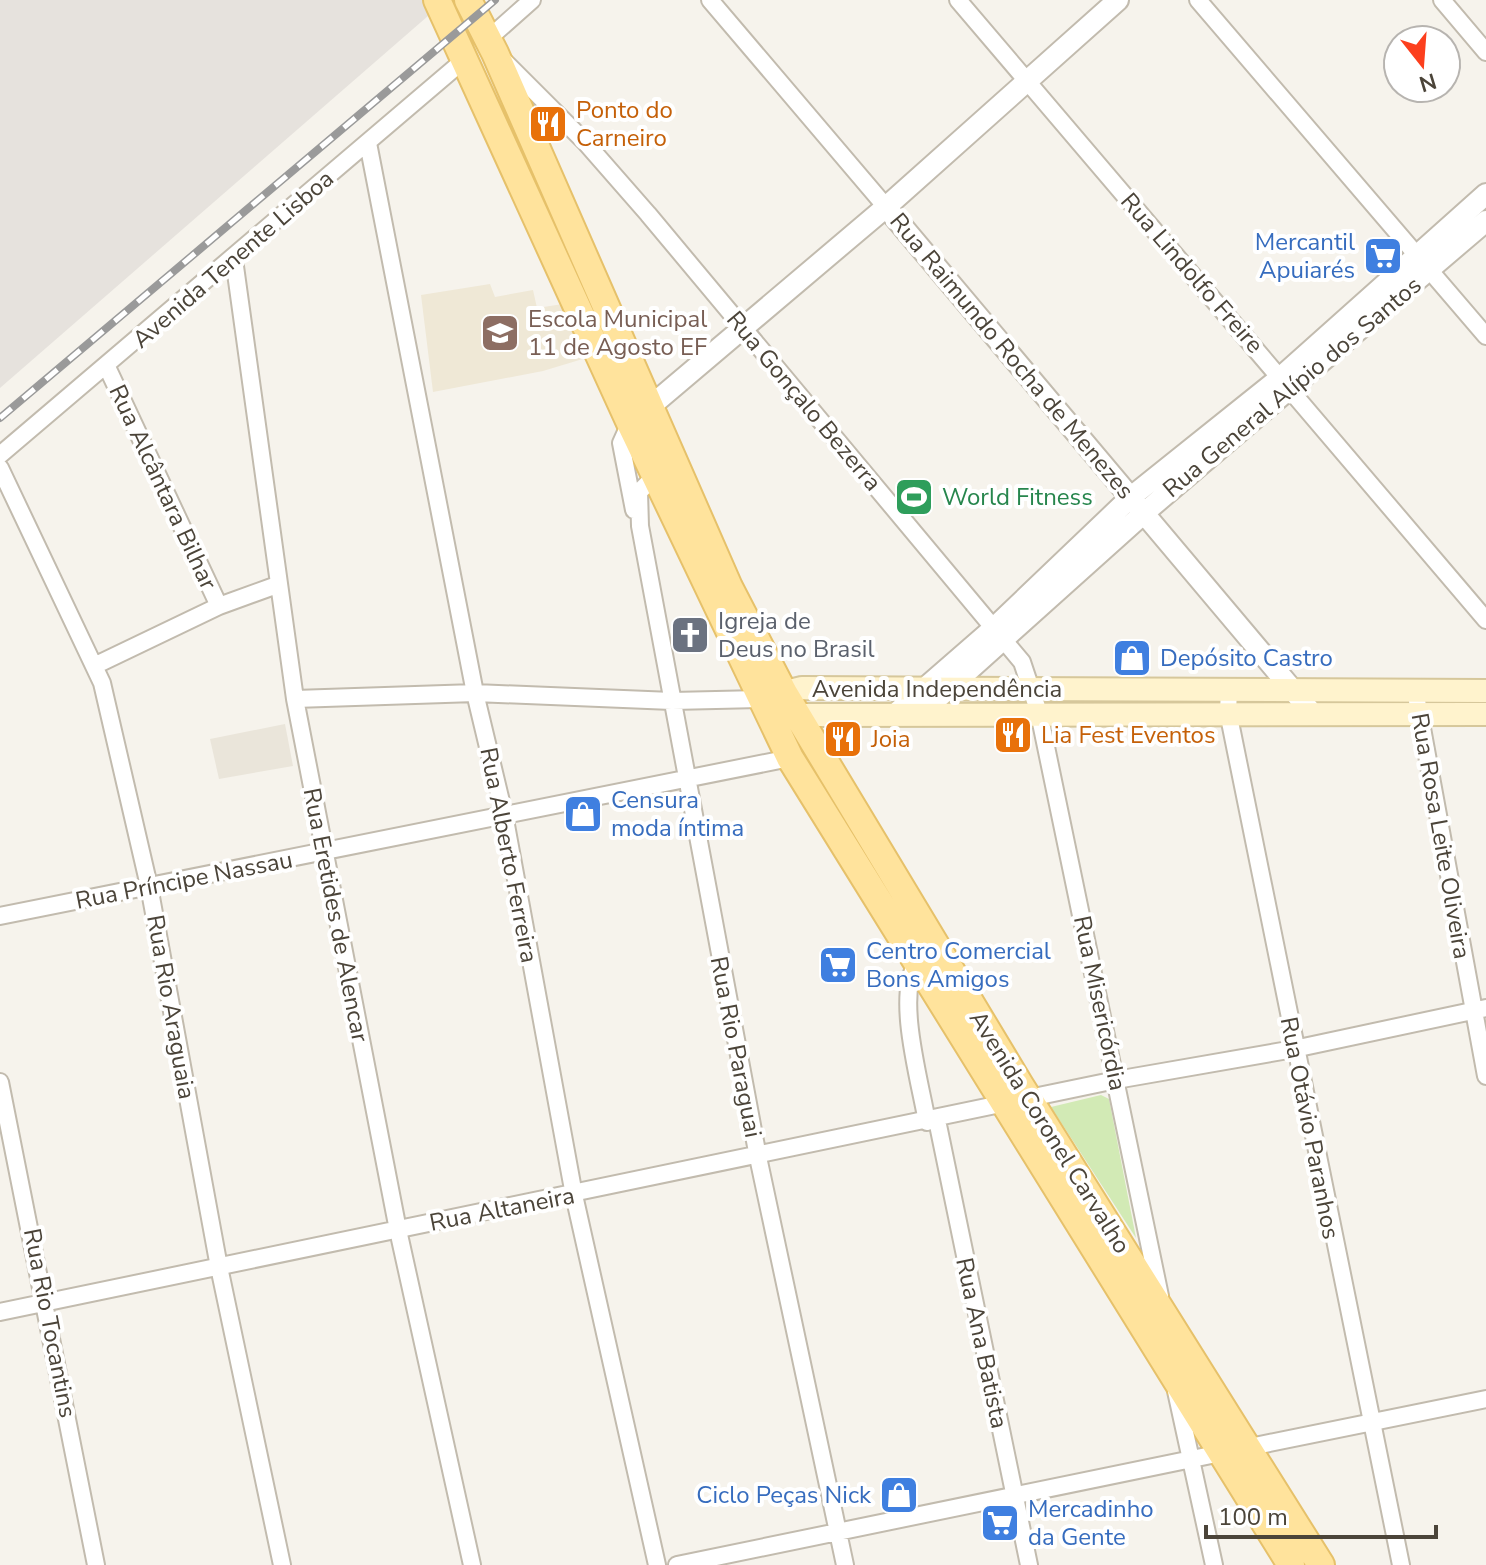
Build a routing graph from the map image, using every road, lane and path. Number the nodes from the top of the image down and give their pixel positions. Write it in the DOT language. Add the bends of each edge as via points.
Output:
graph roads {
  1 [pos="437,0"];
  2 [pos="468,0"];
  3 [pos="532,0"];
  4 [pos="710,0"];
  5 [pos="958,0"];
  6 [pos="1118,0"];
  7 [pos="1198,0"];
  8 [pos="1442,0"];
  9 [pos="491,46"];
  10 [pos="1486,52"];
  11 [pos="464,60"];
  12 [pos="1028,82"];
  13 [pos="368,143"];
  14 [pos="1486,194"];
  15 [pos="886,207"];
  16 [pos="1486,221"];
  17 [pos="234,259"];
  18 [pos="1424,262"];
  19 [pos="743,330"];
  20 [pos="1486,336"];
  21 [pos="107,367"];
  22 [pos="1286,383"];
  23 [pos="650,406"];
  24 [pos="630,423"];
  25 [pos="0,455"];
  26 [pos="0,468"];
  27 [pos="655,476"];
  28 [pos="1138,505"];
  29 [pos="640,526"];
  30 [pos="277,585"];
  31 [pos="219,606"];
  32 [pos="1486,620"];
  33 [pos="1000,632"];
  34 [pos="96,665"];
  35 [pos="935,689"];
  36 [pos="1033,689"];
  37 [pos="1293,690"];
  38 [pos="1415,690"];
  39 [pos="1486,691"];
  40 [pos="475,693"];
  41 [pos="295,699"];
  42 [pos="672,701"];
  43 [pos="1229,701"];
  44 [pos="780,702"];
  45 [pos="1039,713"];
  46 [pos="1312,713"];
  47 [pos="895,714"];
  48 [pos="920,714"];
  49 [pos="1419,714"];
  50 [pos="1486,714"];
  51 [pos="790,758"];
  52 [pos="685,779"];
  53 [pos="504,814"];
  54 [pos="323,853"];
  55 [pos="149,886"];
  56 [pos="0,916"];
  57 [pos="916,964"];
  58 [pos="1479,1010"];
  59 [pos="1294,1049"];
  60 [pos="1486,1076"];
  61 [pos="1116,1080"];
  62 [pos="0,1082"];
  63 [pos="1016,1100"];
  64 [pos="932,1121"];
  65 [pos="758,1157"];
  66 [pos="574,1195"];
  67 [pos="398,1230"];
  68 [pos="219,1267"];
  69 [pos="46,1302"];
  70 [pos="0,1312"];
  71 [pos="1165,1318"];
  72 [pos="1171,1370"];
  73 [pos="1486,1399"];
  74 [pos="1369,1422"];
  75 [pos="1233,1450"];
  76 [pos="1190,1458"];
  77 [pos="1014,1496"];
  78 [pos="838,1530"];
  79 [pos="96,1565"];
  80 [pos="282,1565"];
  81 [pos="472,1565"];
  82 [pos="657,1565"];
  83 [pos="677,1565"];
  84 [pos="845,1565"];
  85 [pos="1029,1565"];
  86 [pos="1214,1565"];
  87 [pos="1291,1565"];
  88 [pos="1321,1565"];
  89 [pos="1401,1565"];
  1 -- 11 [label="main road, Avenida Coronel Carvalho"];
  2 -- 9 [label="main road, Avenida Coronel Carvalho"];
  3 -- 9 [label="street"];
  4 -- 15 [label="street, Rua Raimundo Rocha de Menezes"];
  5 -- 12 [label="street, Rua Lindolfo Freire"];
  6 -- 12 [label="street"];
  7 -- 18 [label="street"];
  8 -- 10 [label="street"];
  9 -- 19 [label="street, Rua Gonçalo Bezerra" via="585,142"];
  9 -- 23 [label="main road, Avenida Coronel Carvalho"];
  11 -- 13 [label="street, Avenida Tenente Lisboa"];
  11 -- 24 [label="main road, Avenida Coronel Carvalho"];
  12 -- 15 [label="street"];
  12 -- 22 [label="street, Rua Lindolfo Freire"];
  13 -- 17 [label="street, Avenida Tenente Lisboa"];
  13 -- 40 [label="street, Rua Alberto Ferreira"];
  14 -- 18 [label="street, Rua General Alípio dos Santos"];
  15 -- 19 [label="street"];
  15 -- 28 [label="street, Rua Raimundo Rocha de Menezes"];
  16 -- 18 [label="street, Rua General Alípio dos Santos"];
  17 -- 21 [label="street, Avenida Tenente Lisboa"];
  17 -- 30 [label="street, Rua Eretides de Alencar"];
  18 -- 20 [label="street"];
  18 -- 22 [label="street, Rua General Alípio dos Santos"];
  19 -- 23 [label="street"];
  19 -- 33 [label="street, Rua Gonçalo Bezerra"];
  21 -- 25 [label="street, Avenida Tenente Lisboa"];
  21 -- 31 [label="street, Rua Alcântara Bilhar"];
  22 -- 28 [label="street, Rua General Alípio dos Santos"];
  22 -- 32 [label="street, Rua Lindolfo Freire"];
  23 -- 24 [label="street"];
  23 -- 44 [label="main road, Avenida Coronel Carvalho"];
  24 -- 27 [label="main road, Avenida Coronel Carvalho"];
  24 -- 29 [label="street, Rua Rio Paraguai" via="621,443"];
  26 -- 34 [label="street, Rua Rio Araguaia"];
  27 -- 29 [label="street, Rua Rio Paraguai" via="639,492"];
  27 -- 44 [label="main road, Avenida Coronel Carvalho"];
  28 -- 33 [label="street, Rua General Alípio dos Santos"];
  28 -- 37 [label="street, Rua Raimundo Rocha de Menezes"];
  29 -- 42 [label="street, Rua Rio Paraguai"];
  30 -- 31 [label="street"];
  30 -- 41 [label="street, Rua Eretides de Alencar"];
  31 -- 34 [label="street"];
  33 -- 35 [label="street, Rua General Alípio dos Santos"];
  33 -- 36 [label="street, Rua Gonçalo Bezerra" via="1022,662"];
  34 -- 55 [label="street, Rua Rio Araguaia"];
  35 -- 36 [label="main road, Avenida Independência"];
  35 -- 44 [label="main road, Avenida Independência" via="802,688"];
  35 -- 47 [label="street, Rua General Alípio dos Santos"];
  35 -- 48 [label="street, Rua General Alípio dos Santos"];
  36 -- 43 [label="main road, Avenida Independência"];
  36 -- 45 [label="street, Rua Misericórdia"];
  37 -- 38 [label="main road, Avenida Independência"];
  37 -- 43 [label="main road, Avenida Independência"];
  37 -- 46 [label="street, Rua Raimundo Rocha de Menezes"];
  38 -- 39 [label="main road, Avenida Independência"];
  38 -- 49 [label="street, Rua Rosa Leite Oliveira"];
  40 -- 41 [label="street, Avenida Independência"];
  40 -- 42 [label="street, Avenida Independência"];
  40 -- 53 [label="street, Rua Alberto Ferreira"];
  41 -- 54 [label="street, Rua Eretides de Alencar"];
  42 -- 44 [label="street, Avenida Independência"];
  42 -- 52 [label="street, Rua Rio Paraguai"];
  43 -- 45 [label="main road, Avenida Independência"];
  43 -- 46 [label="main road, Avenida Independência"];
  43 -- 59 [label="street, Rua Otávio Paranhos"];
  44 -- 47 [label="main road, Avenida Independência"];
  44 -- 51 [label="main road, Avenida Coronel Carvalho"];
  44 -- 63 [label="main road, Avenida Coronel Carvalho"];
  45 -- 48 [label="main road, Avenida Independência"];
  45 -- 61 [label="street, Rua Misericórdia"];
  46 -- 49 [label="main road, Avenida Independência"];
  47 -- 48 [label="main road, Avenida Independência"];
  49 -- 50 [label="main road, Avenida Independência"];
  49 -- 58 [label="street, Rua Rosa Leite Oliveira"];
  51 -- 52 [label="street, Rua Príncipe Nassau"];
  51 -- 57 [label="main road, Avenida Coronel Carvalho"];
  52 -- 53 [label="street, Rua Príncipe Nassau"];
  52 -- 65 [label="street, Rua Rio Paraguai"];
  53 -- 54 [label="street, Rua Príncipe Nassau"];
  53 -- 66 [label="street, Rua Alberto Ferreira"];
  54 -- 55 [label="street, Rua Príncipe Nassau"];
  54 -- 67 [label="street, Rua Eretides de Alencar"];
  55 -- 56 [label="street, Rua Príncipe Nassau"];
  55 -- 68 [label="street, Rua Rio Araguaia"];
  57 -- 63 [label="main road, Avenida Coronel Carvalho"];
  57 -- 64 [label="street, Rua Ana Batista" via="908,977 908,1009"];
  58 -- 59 [label="street, Rua Altaneira"];
  58 -- 60 [label="street, Rua Rosa Leite Oliveira"];
  59 -- 61 [label="street, Rua Altaneira"];
  59 -- 74 [label="street, Rua Otávio Paranhos"];
  61 -- 63 [label="street, Rua Altaneira"];
  61 -- 71 [label="street, Rua Misericórdia"];
  62 -- 69 [label="street, Rua Rio Tocantins"];
  63 -- 64 [label="street, Rua Altaneira"];
  63 -- 71 [label="main road, Avenida Coronel Carvalho"];
  63 -- 72 [label="main road, Avenida Coronel Carvalho"];
  64 -- 65 [label="street, Rua Altaneira"];
  64 -- 77 [label="street, Rua Ana Batista"];
  65 -- 66 [label="street, Rua Altaneira"];
  65 -- 78 [label="street, Rua Rio Paraguai"];
  66 -- 67 [label="street, Rua Altaneira"];
  66 -- 82 [label="street, Rua Alberto Ferreira"];
  67 -- 68 [label="street, Rua Altaneira"];
  67 -- 81 [label="street, Rua Eretides de Alencar"];
  68 -- 69 [label="street, Rua Altaneira"];
  68 -- 80 [label="street, Rua Rio Araguaia"];
  69 -- 70 [label="street, Rua Altaneira"];
  69 -- 79 [label="street, Rua Rio Tocantins"];
  71 -- 75 [label="main road, Avenida Coronel Carvalho"];
  72 -- 75 [label="main road, Avenida Coronel Carvalho"];
  72 -- 76 [label="street"];
  73 -- 74 [label="street"];
  74 -- 75 [label="street"];
  74 -- 89 [label="street, Rua Otávio Paranhos"];
  75 -- 76 [label="street"];
  75 -- 87 [label="main road, Avenida Coronel Carvalho"];
  75 -- 88 [label="main road, Avenida Coronel Carvalho"];
  76 -- 77 [label="street"];
  76 -- 86 [label="street"];
  77 -- 78 [label="street"];
  77 -- 85 [label="street, Rua Ana Batista"];
  78 -- 83 [label="street"];
  78 -- 84 [label="street, Rua Rio Paraguai"];
}
